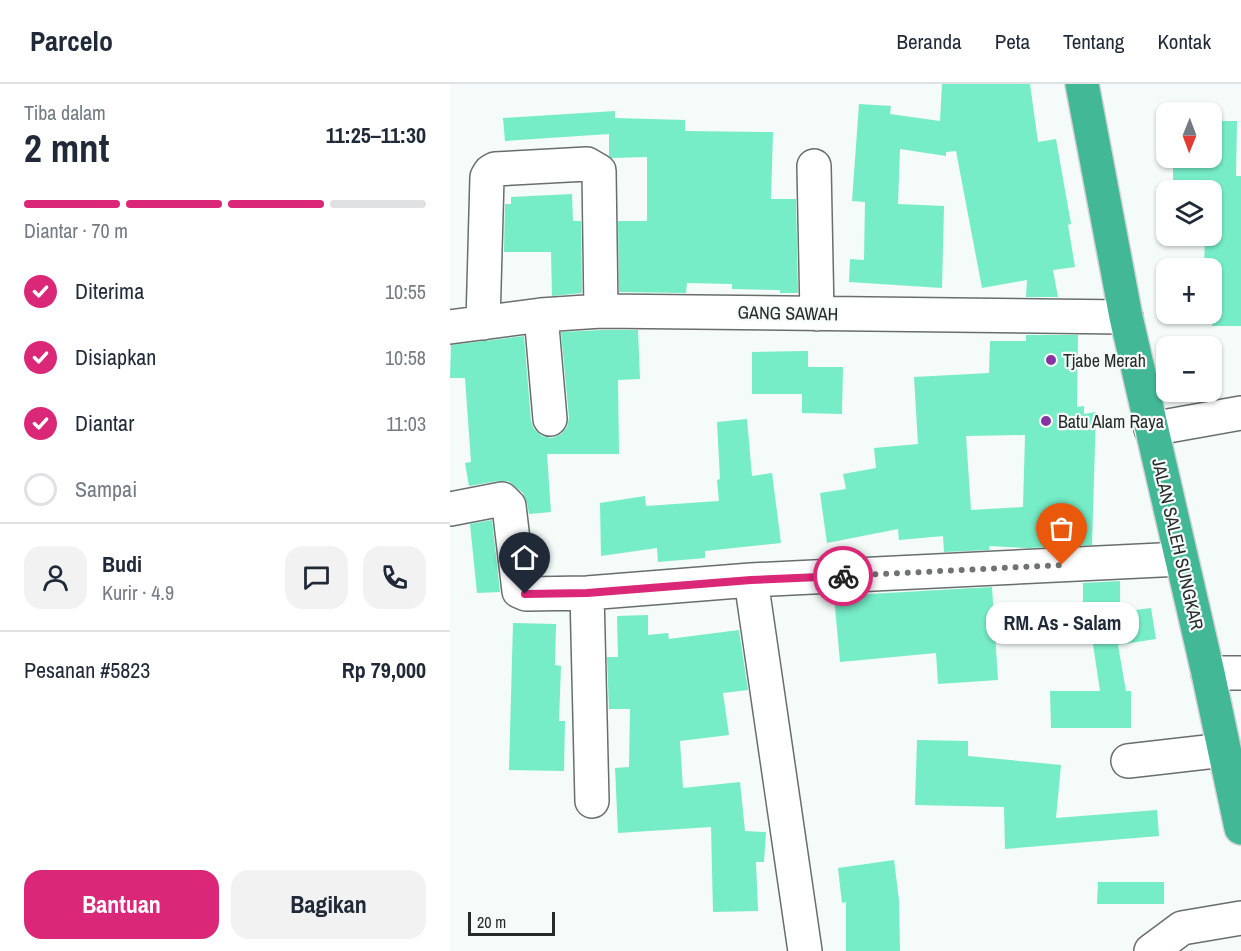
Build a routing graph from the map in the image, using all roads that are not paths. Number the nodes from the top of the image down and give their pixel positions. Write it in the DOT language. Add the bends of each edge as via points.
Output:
graph roads {
  1 [pos="1082,84"];
  2 [pos="814,166"];
  3 [pos="601,311"];
  4 [pos="817,314"];
  5 [pos="541,315"];
  6 [pos="1126,317"];
  7 [pos="483,323"];
  8 [pos="450,327"];
  9 [pos="1241,413"];
  10 [pos="550,419"];
  11 [pos="1151,429"];
  12 [pos="450,509"];
  13 [pos="1181,559"];
  14 [pos="751,580"];
  15 [pos="587,593"];
  16 [pos="1208,673"];
  17 [pos="1241,673"];
  18 [pos="1224,750"];
  19 [pos="1128,761"];
  20 [pos="592,801"];
  21 [pos="1241,828"];
  22 [pos="1241,918"];
  23 [pos="805,951"];
  24 [pos="1151,951"];
  1 -- 6 [label="highway, JALAN SALEH SUNGKAR"];
  2 -- 4 [label="street"];
  3 -- 4 [label="street, GANG SAWAH"];
  3 -- 5 [label="street, GANG SAWAH"];
  3 -- 7 [label="street" via="599,171 587,164 495,169 487,177"];
  4 -- 6 [label="street, GANG SAWAH"];
  5 -- 7 [label="street, GANG SAWAH"];
  5 -- 10 [label="street"];
  6 -- 11 [label="highway, JALAN SALEH SUNGKAR"];
  7 -- 8 [label="street, GANG SAWAH"];
  9 -- 11 [label="street"];
  11 -- 13 [label="highway, JALAN SALEH SUNGKAR"];
  12 -- 15 [label="street" via="502,499 509,506 519,591"];
  13 -- 14 [label="street"];
  13 -- 16 [label="highway, JALAN SALEH SUNGKAR"];
  14 -- 15 [label="street"];
  14 -- 23 [label="street"];
  15 -- 20 [label="street"];
  16 -- 17 [label="street"];
  16 -- 18 [label="highway, JALAN SALEH SUNGKAR"];
  18 -- 19 [label="street"];
  18 -- 21 [label="highway, JALAN SALEH SUNGKAR"];
  22 -- 24 [label="street" via="1182,928"];
}
